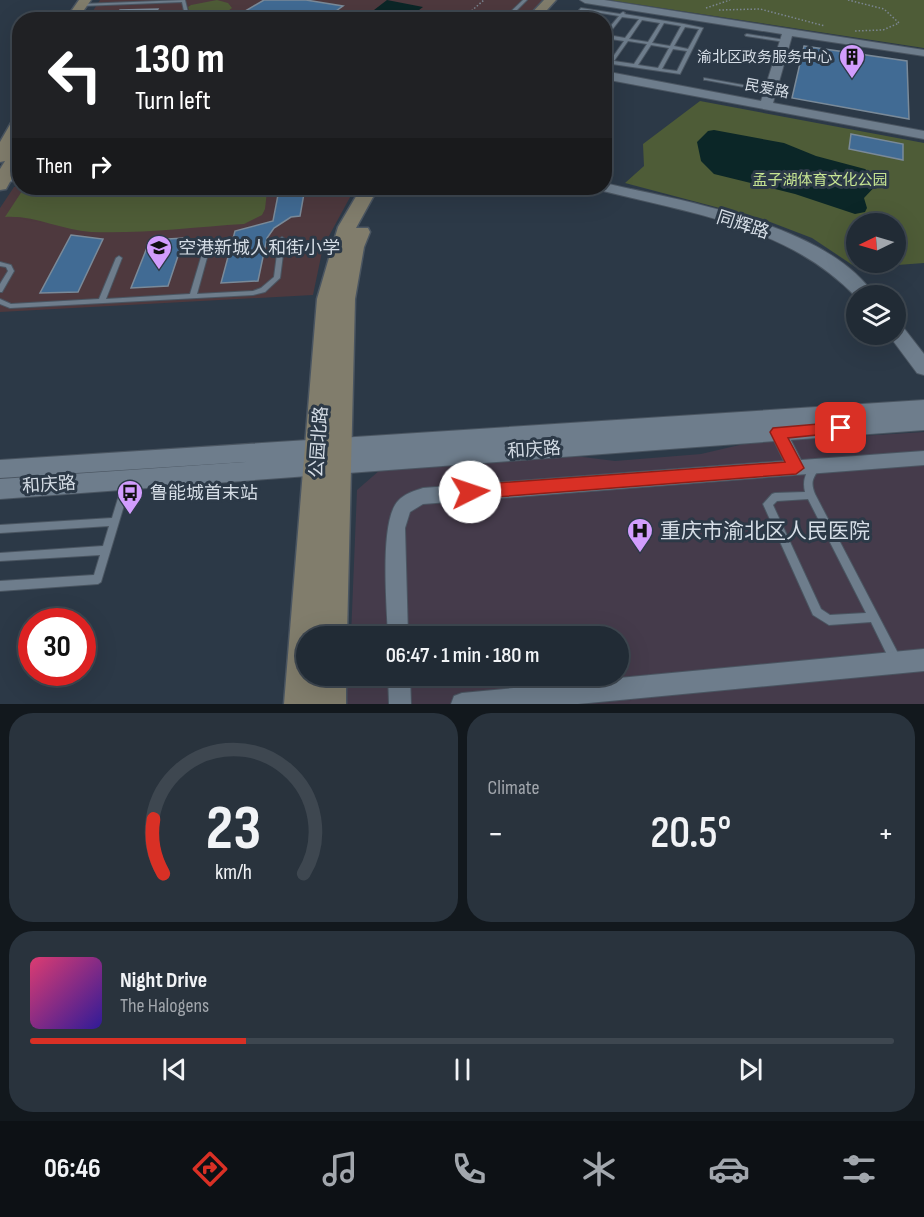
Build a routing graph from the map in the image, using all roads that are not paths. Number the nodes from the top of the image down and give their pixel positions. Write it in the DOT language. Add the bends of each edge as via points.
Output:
graph roads {
  1 [pos="525,0"];
  2 [pos="550,0"];
  3 [pos="562,0"];
  4 [pos="585,0"];
  5 [pos="183,1"];
  6 [pos="88,2"];
  7 [pos="624,11"];
  8 [pos="512,12"];
  9 [pos="539,12"];
  10 [pos="551,12"];
  11 [pos="579,12"];
  12 [pos="601,12"];
  13 [pos="641,19"];
  14 [pos="663,22"];
  15 [pos="684,25"];
  16 [pos="612,27"];
  17 [pos="747,35"];
  18 [pos="787,36"];
  19 [pos="612,37"];
  20 [pos="627,40"];
  21 [pos="649,44"];
  22 [pos="672,47"];
  23 [pos="689,50"];
  24 [pos="924,53"];
  25 [pos="612,61"];
  26 [pos="612,62"];
  27 [pos="635,66"];
  28 [pos="659,70"];
  29 [pos="612,76"];
  30 [pos="705,80"];
  31 [pos="771,91"];
  32 [pos="766,105"];
  33 [pos="12,134"];
  34 [pos="924,135"];
  35 [pos="0,157"];
  36 [pos="612,189"];
  37 [pos="365,195"];
  38 [pos="378,195"];
  39 [pos="282,239"];
  40 [pos="205,254"];
  41 [pos="119,258"];
  42 [pos="0,264"];
  43 [pos="854,285"];
  44 [pos="0,290"];
  45 [pos="193,296"];
  46 [pos="0,301"];
  47 [pos="102,301"];
  48 [pos="906,345"];
  49 [pos="924,368"];
  50 [pos="924,408"];
  51 [pos="924,422"];
  52 [pos="774,425"];
  53 [pos="328,456"];
  54 [pos="924,458"];
  55 [pos="816,466"];
  56 [pos="796,468"];
  57 [pos="1,475"];
  58 [pos="128,479"];
  59 [pos="811,495"];
  60 [pos="115,522"];
  61 [pos="0,529"];
  62 [pos="107,550"];
  63 [pos="0,557"];
  64 [pos="0,586"];
  65 [pos="873,617"];
  66 [pos="331,626"];
  67 [pos="398,626"];
  68 [pos="924,660"];
  69 [pos="897,663"];
  70 [pos="329,686"];
  71 [pos="399,686"];
  72 [pos="301,704"];
  73 [pos="328,704"];
  74 [pos="400,704"];
  75 [pos="462,704"];
  1 -- 8 [label="lane"];
  2 -- 9 [label="main road"];
  3 -- 10 [label="main road"];
  4 -- 7 [label="street"];
  5 -- 6 [label="lane"];
  7 -- 12 [label="lane"];
  7 -- 13 [label="lane"];
  7 -- 16 [label="lane"];
  7 -- 18 [label="street"];
  11 -- 12 [label="lane"];
  13 -- 14 [label="lane"];
  13 -- 20 [label="lane"];
  14 -- 15 [label="lane"];
  14 -- 21 [label="lane"];
  15 -- 22 [label="lane"];
  15 -- 23 [label="lane" via="701,28"];
  17 -- 18 [label="lane"];
  18 -- 24 [label="street"];
  18 -- 31 [label="street"];
  19 -- 20 [label="lane"];
  20 -- 21 [label="lane"];
  20 -- 25 [label="lane"];
  21 -- 22 [label="lane"];
  21 -- 27 [label="lane"];
  22 -- 23 [label="lane"];
  22 -- 28 [label="lane"];
  23 -- 28 [label="lane" via="678,73"];
  26 -- 27 [label="lane"];
  27 -- 28 [label="lane"];
  29 -- 32 [label="street, 民爱路"];
  30 -- 31 [label="lane"];
  31 -- 32 [label="street"];
  32 -- 34 [label="street, 民爱路"];
  33 -- 35 [label="main road"];
  36 -- 43 [label="street, 同辉路" via="765,231 801,246 835,267"];
  37 -- 53 [label="main road, 公园北路" via="339,246 327,299"];
  38 -- 53 [label="main road, 公园北路" via="354,247"];
  39 -- 45 [label="lane" via="277,278 271,285 253,293"];
  40 -- 45 [label="lane"];
  41 -- 47 [label="lane"];
  42 -- 44 [label="lane" via="9,266 11,271"];
  45 -- 47 [label="lane"];
  46 -- 47 [label="lane" via="10,306"];
  48 -- 49 [label="street"];
  50 -- 52 [label="street, 和庆路"];
  51 -- 52 [label="street, 和庆路"];
  52 -- 53 [label="street, 和庆路"];
  52 -- 56 [label="street"];
  53 -- 57 [label="street, 和庆路"];
  53 -- 58 [label="street, 和庆路"];
  53 -- 66 [label="main road, 公园北路"];
  53 -- 72 [label="main road, 公园北路"];
  54 -- 55 [label="street"];
  55 -- 56 [label="street"];
  55 -- 59 [label="lane" via="808,475"];
  56 -- 67 [label="street" via="412,499 398,515 396,528"];
  57 -- 58 [label="street, 和庆路"];
  58 -- 60 [label="lane"];
  59 -- 65 [label="lane"];
  59 -- 65 [label="lane" via="775,498 768,504 817,612 828,620"];
  60 -- 61 [label="lane"];
  60 -- 62 [label="lane"];
  62 -- 63 [label="lane"];
  62 -- 64 [label="lane" via="98,579"];
  65 -- 69 [label="lane"];
  68 -- 69 [label="street"];
  69 -- 75 [label="street"];
  70 -- 73 [label="main road"];
  71 -- 74 [label="street"];
}
